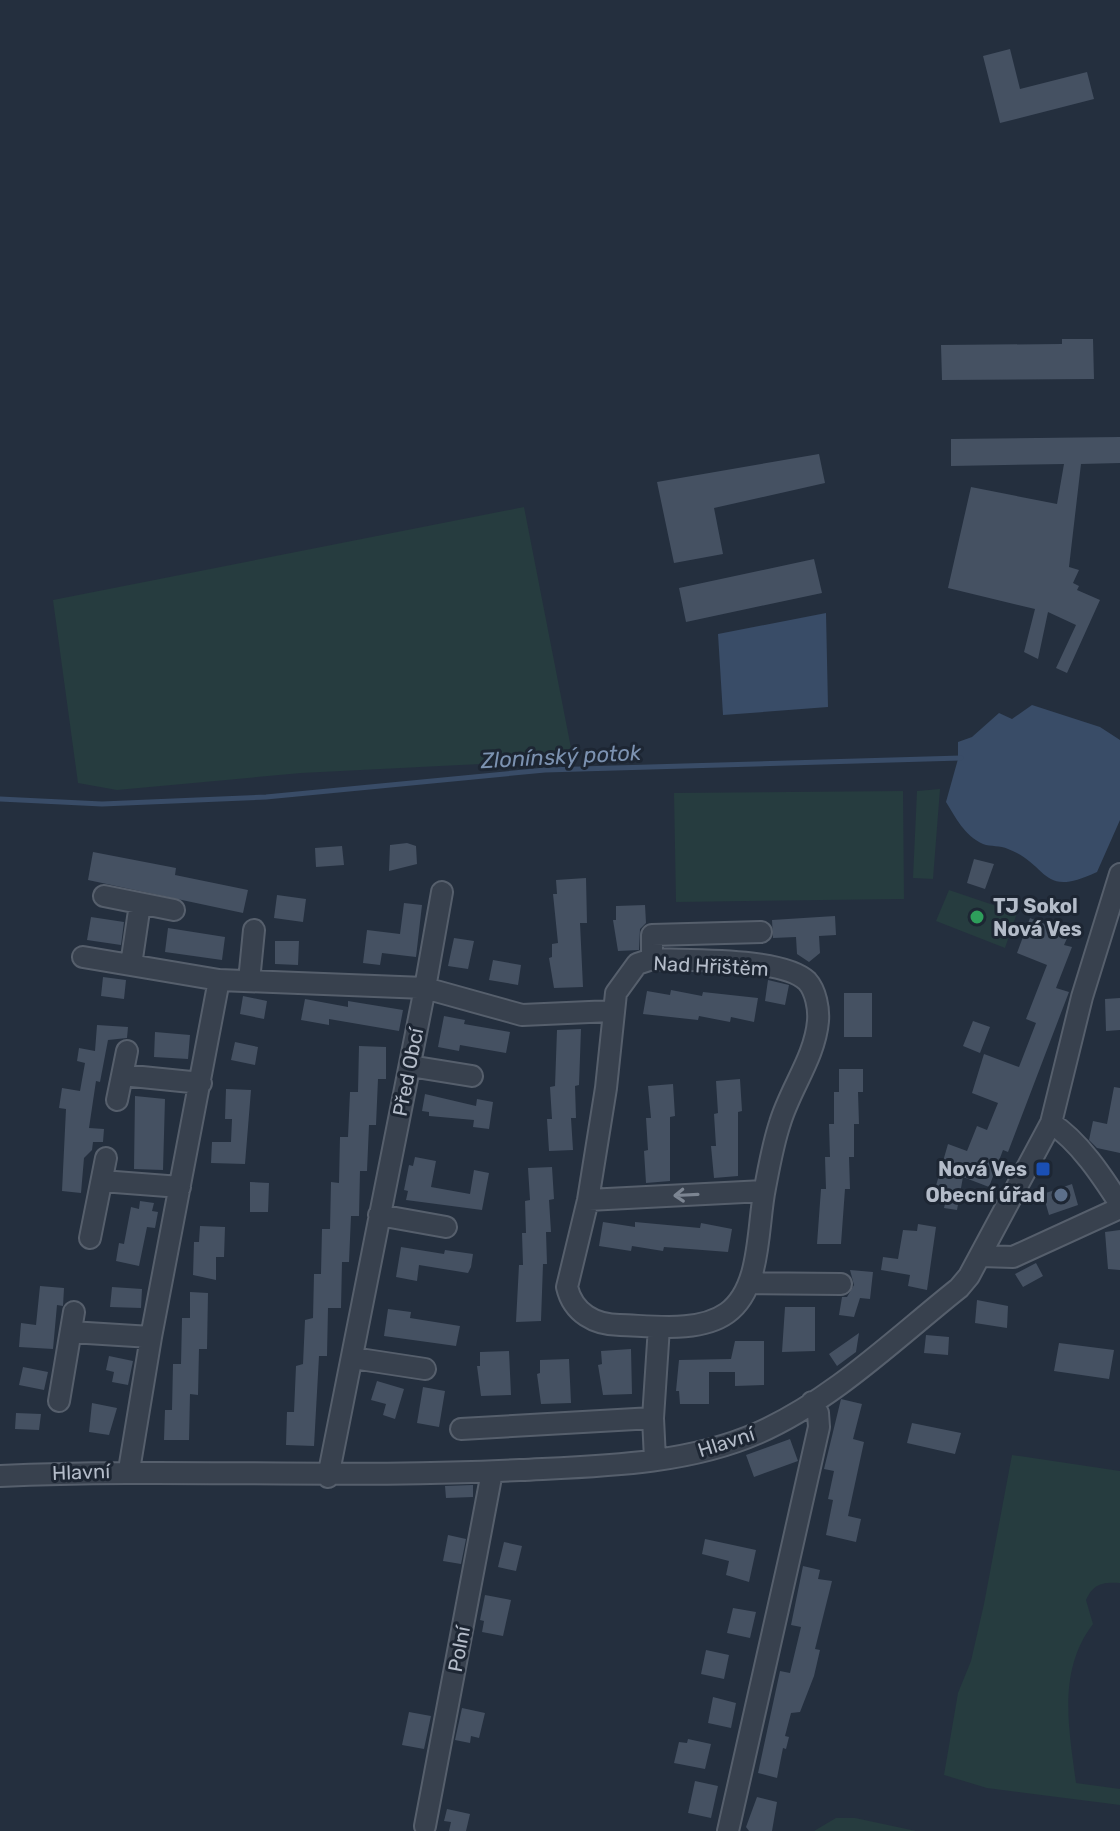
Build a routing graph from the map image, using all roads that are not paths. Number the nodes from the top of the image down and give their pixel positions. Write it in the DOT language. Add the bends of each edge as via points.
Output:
graph roads {
  1 [pos="1119,878"];
  2 [pos="442,892"];
  3 [pos="104,896"];
  4 [pos="140,904"];
  5 [pos="174,910"];
  6 [pos="254,930"];
  7 [pos="761,932"];
  8 [pos="718,934"];
  9 [pos="83,957"];
  10 [pos="652,959"];
  11 [pos="719,962"];
  12 [pos="131,965"];
  13 [pos="219,980"];
  14 [pos="249,981"];
  15 [pos="425,988"];
  16 [pos="612,1011"];
  17 [pos="127,1051"];
  18 [pos="410,1066"];
  19 [pos="122,1075"];
  20 [pos="472,1076"];
  21 [pos="201,1083"];
  22 [pos="117,1100"];
  23 [pos="1051,1123"];
  24 [pos="106,1158"];
  25 [pos="102,1181"];
  26 [pos="180,1187"];
  27 [pos="764,1191"];
  28 [pos="588,1200"];
  29 [pos="1120,1206"];
  30 [pos="379,1215"];
  31 [pos="446,1227"];
  32 [pos="90,1238"];
  33 [pos="981,1256"];
  34 [pos="750,1283"];
  35 [pos="841,1284"];
  36 [pos="659,1327"];
  37 [pos="151,1337"];
  38 [pos="353,1358"];
  39 [pos="425,1369"];
  40 [pos="59,1401"];
  41 [pos="812,1402"];
  42 [pos="653,1418"];
  43 [pos="461,1429"];
  44 [pos="655,1459"];
  45 [pos="129,1470"];
  46 [pos="492,1472"];
  47 [pos="0,1476"];
  48 [pos="328,1477"];
  49 [pos="425,1826"];
  50 [pos="728,1831"];
  1 -- 23 [label="street, Hlavní"];
  2 -- 15 [label="street, Před Obcí"];
  3 -- 4 [label="street"];
  4 -- 5 [label="street"];
  4 -- 12 [label="street"];
  6 -- 14 [label="street"];
  7 -- 8 [label="street"];
  8 -- 10 [label="street" via="652,935"];
  8 -- 11 [label="street"];
  9 -- 12 [label="street"];
  10 -- 11 [label="street, Nad Hřištěm"];
  10 -- 16 [label="street, Nad Hřištěm" via="628,973"];
  11 -- 27 [label="street, Nad Hřištěm" via="793,973 816,997 814,1042 780,1123"];
  12 -- 13 [label="street"];
  13 -- 14 [label="street"];
  13 -- 21 [label="street"];
  14 -- 15 [label="street"];
  15 -- 16 [label="street" via="522,1015"];
  15 -- 18 [label="street, Před Obcí"];
  16 -- 28 [label="street, Nad Hřištěm"];
  17 -- 19 [label="street"];
  18 -- 20 [label="street"];
  18 -- 30 [label="street, Před Obcí"];
  19 -- 21 [label="street"];
  19 -- 22 [label="street"];
  21 -- 26 [label="street"];
  23 -- 29 [label="street" via="1099,1173"];
  23 -- 33 [label="street, Hlavní"];
  24 -- 25 [label="street"];
  25 -- 26 [label="street"];
  25 -- 32 [label="street"];
  26 -- 37 [label="street"];
  27 -- 28 [label="street, one-way"];
  27 -- 34 [label="street, Nad Hřištěm"];
  28 -- 36 [label="street, Nad Hřištěm" via="567,1287 570,1301 604,1325"];
  29 -- 33 [label="street" via="1013,1257"];
  30 -- 31 [label="street"];
  30 -- 38 [label="street, Před Obcí"];
  33 -- 41 [label="street, Hlavní" via="959,1288"];
  34 -- 35 [label="street"];
  34 -- 36 [label="street, Nad Hřištěm" via="729,1312 705,1323"];
  36 -- 42 [label="street"];
  37 -- 40 [label="street" via="72,1322"];
  37 -- 45 [label="street"];
  38 -- 39 [label="street"];
  38 -- 48 [label="street, Před Obcí"];
  41 -- 44 [label="street, Hlavní" via="759,1432"];
  41 -- 50 [label="street" via="819,1427"];
  42 -- 43 [label="street"];
  42 -- 44 [label="street"];
  44 -- 46 [label="street, Hlavní"];
  45 -- 47 [label="street, Hlavní"];
  45 -- 48 [label="street, Hlavní"];
  46 -- 48 [label="street, Hlavní"];
  46 -- 49 [label="street, Polní"];
}
